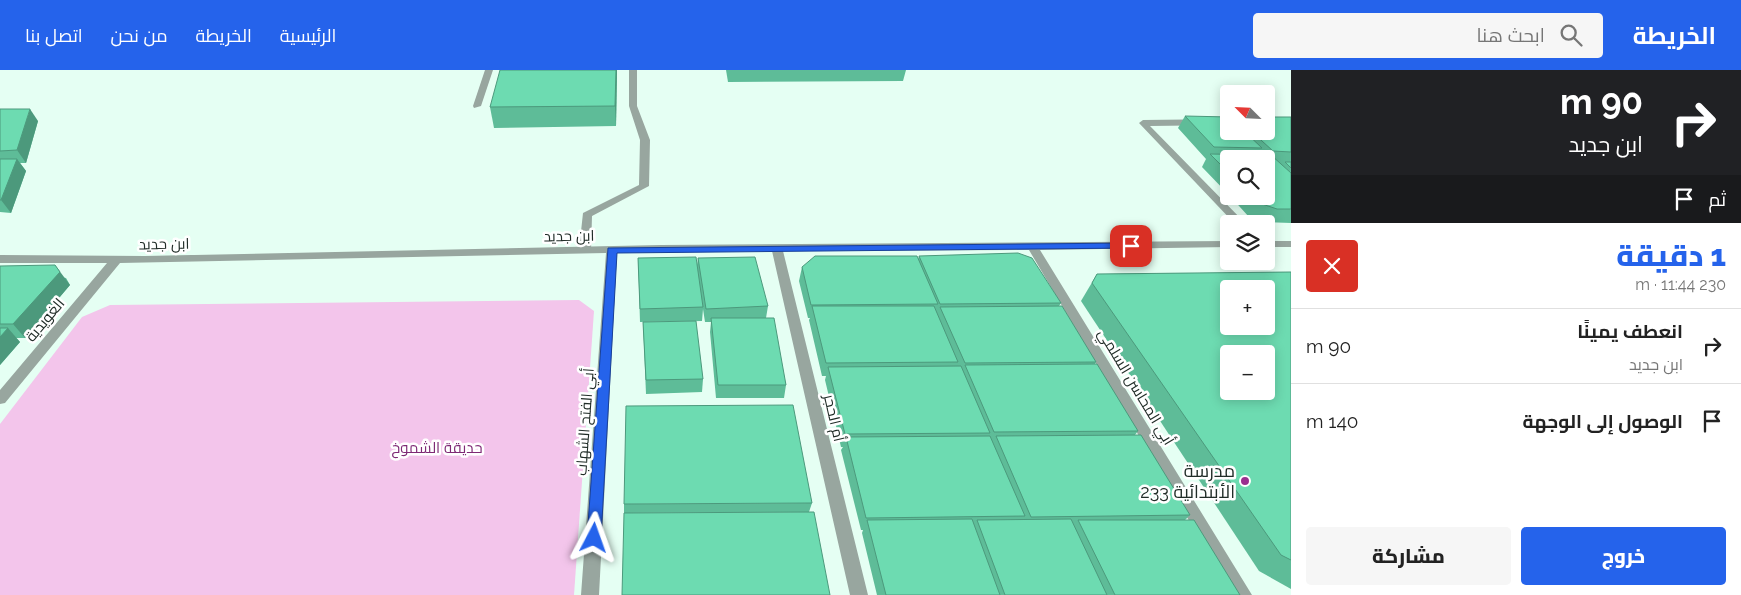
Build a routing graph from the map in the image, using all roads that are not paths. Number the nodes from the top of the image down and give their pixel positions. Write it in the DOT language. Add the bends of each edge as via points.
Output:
graph roads {
  1 [pos="489,70"];
  2 [pos="633,70"];
  3 [pos="477,106"];
  4 [pos="1220,122"];
  5 [pos="1232,215"];
  6 [pos="1220,244"];
  7 [pos="1275,244"];
  8 [pos="1291,244"];
  9 [pos="1033,248"];
  10 [pos="777,249"];
  11 [pos="585,250"];
  12 [pos="612,250"];
  13 [pos="0,259"];
  14 [pos="116,260"];
  15 [pos="0,399"];
  16 [pos="590,595"];
  17 [pos="859,595"];
  18 [pos="1243,595"];
  1 -- 3 [label="street"];
  2 -- 11 [label="street" via="633,106 645,140 644,186 587,215"];
  4 -- 5 [label="street" via="1143,123"];
  6 -- 9 [label="street, ابن جديد"];
  7 -- 8 [label="street"];
  9 -- 10 [label="street, ابن جديد"];
  9 -- 18 [label="street, أبي المحاسن السلمي"];
  10 -- 12 [label="street, ابن جديد"];
  10 -- 17 [label="street, أم الحجر"];
  11 -- 12 [label="street, ابن جديد"];
  11 -- 14 [label="street, ابن جديد"];
  12 -- 16 [label="street, أبي الفتح الشهاب"];
  13 -- 14 [label="street, ابن جديد"];
  14 -- 15 [label="street, الغويدية"];
}
